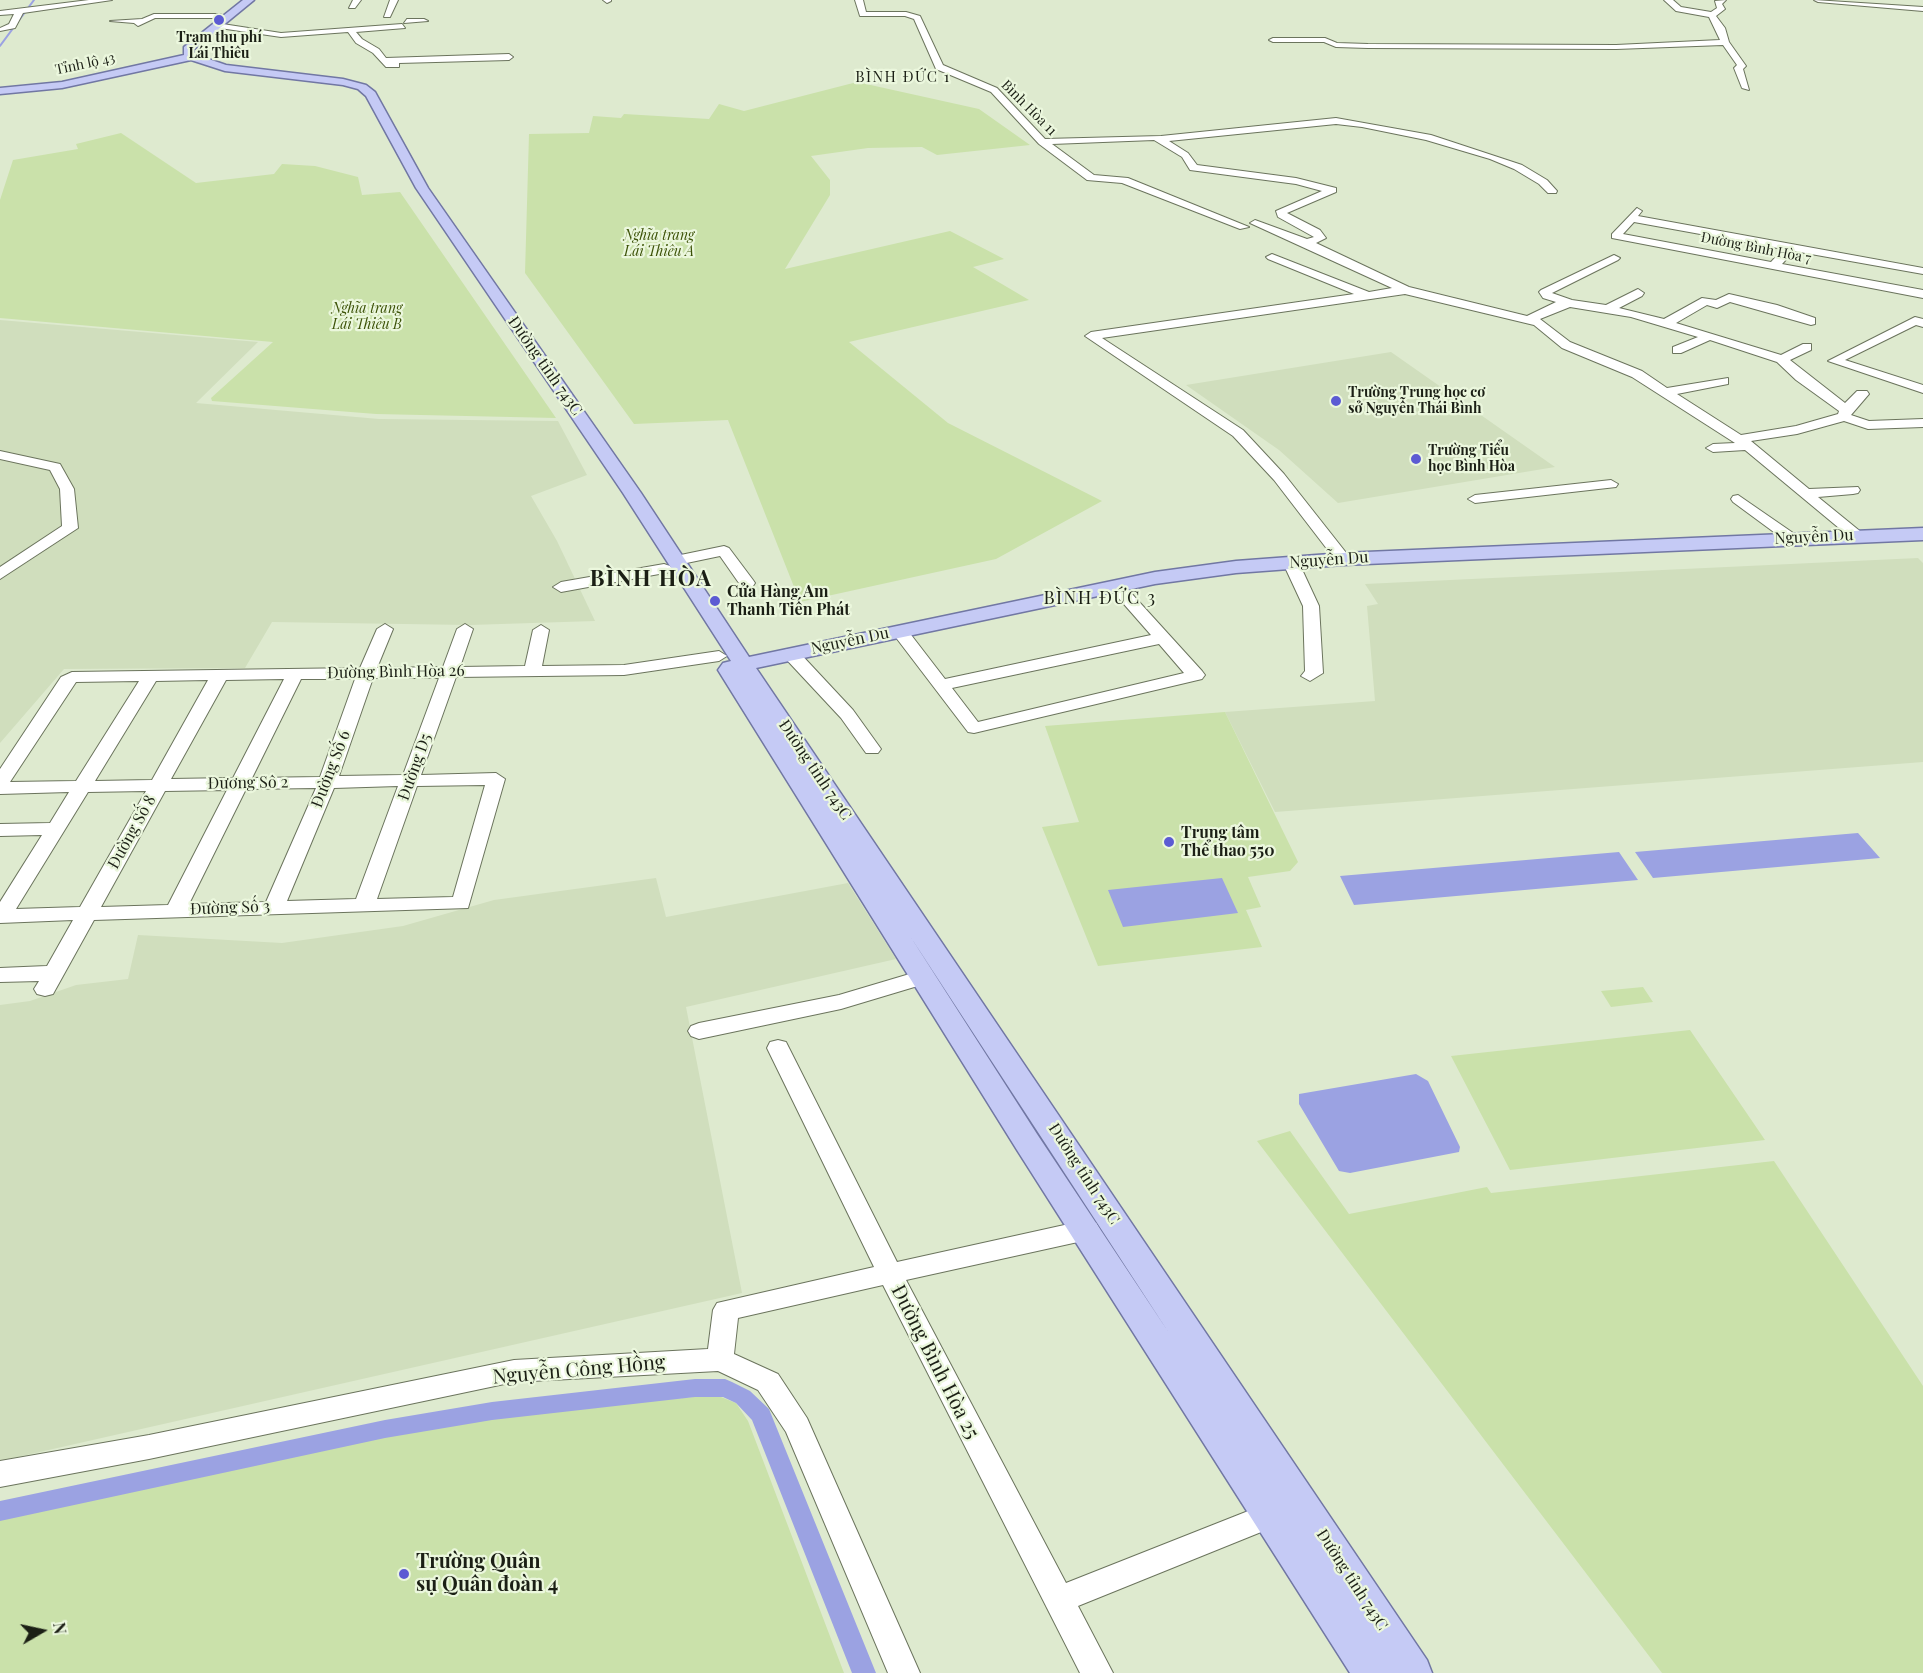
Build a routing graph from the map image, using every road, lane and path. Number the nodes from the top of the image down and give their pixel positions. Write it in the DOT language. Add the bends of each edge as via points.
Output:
graph roads {
  1 [pos="61,0"];
  2 [pos="108,0"];
  3 [pos="243,0"];
  4 [pos="249,0"];
  5 [pos="394,0"];
  6 [pos="859,0"];
  7 [pos="1668,0"];
  8 [pos="1722,0"];
  9 [pos="1818,0"];
  10 [pos="47,4"];
  11 [pos="1923,9"];
  12 [pos="23,10"];
  13 [pos="165,10"];
  14 [pos="0,13"];
  15 [pos="1712,15"];
  16 [pos="152,16"];
  17 [pos="114,21"];
  18 [pos="424,21"];
  19 [pos="215,22"];
  20 [pos="290,25"];
  21 [pos="404,27"];
  22 [pos="350,30"];
  23 [pos="2,33"];
  24 [pos="265,33"];
  25 [pos="1273,40"];
  26 [pos="1725,42"];
  27 [pos="387,50"];
  28 [pos="376,51"];
  29 [pos="509,57"];
  30 [pos="183,59"];
  31 [pos="385,61"];
  32 [pos="454,63"];
  33 [pos="1746,88"];
  34 [pos="0,92"];
  35 [pos="1160,139"];
  36 [pos="1042,142"];
  37 [pos="1552,191"];
  38 [pos="1307,243"];
  39 [pos="1791,246"];
  40 [pos="1272,257"];
  41 [pos="1614,258"];
  42 [pos="1774,267"];
  43 [pos="1923,271"];
  44 [pos="1405,290"];
  45 [pos="1638,293"];
  46 [pos="1923,294"];
  47 [pos="1367,295"];
  48 [pos="1570,303"];
  49 [pos="1608,309"];
  50 [pos="1530,319"];
  51 [pos="1810,321"];
  52 [pos="1923,323"];
  53 [pos="1665,324"];
  54 [pos="1707,337"];
  55 [pos="1807,347"];
  56 [pos="1677,350"];
  57 [pos="1782,359"];
  58 [pos="1923,377"];
  59 [pos="1723,381"];
  60 [pos="1916,387"];
  61 [pos="1665,392"];
  62 [pos="1862,394"];
  63 [pos="1845,414"];
  64 [pos="1923,423"];
  65 [pos="1745,443"];
  66 [pos="1713,448"];
  67 [pos="0,455"];
  68 [pos="1611,484"];
  69 [pos="1853,490"];
  70 [pos="1807,493"];
  71 [pos="1475,500"];
  72 [pos="1738,500"];
  73 [pos="1923,534"];
  74 [pos="1856,535"];
  75 [pos="1791,538"];
  76 [pos="1343,559"];
  77 [pos="1291,563"];
  78 [pos="671,565"];
  79 [pos="0,574"];
  80 [pos="747,583"];
  81 [pos="1116,586"];
  82 [pos="561,587"];
  83 [pos="385,629"];
  84 [pos="465,629"];
  85 [pos="540,630"];
  86 [pos="899,631"];
  87 [pos="1161,638"];
  88 [pos="791,654"];
  89 [pos="731,660"];
  90 [pos="532,670"];
  91 [pos="449,671"];
  92 [pos="296,673"];
  93 [pos="366,673"];
  94 [pos="220,675"];
  95 [pos="151,676"];
  96 [pos="1310,676"];
  97 [pos="940,686"];
  98 [pos="872,749"];
  99 [pos="410,781"];
  100 [pos="0,783"];
  101 [pos="241,783"];
  102 [pos="327,783"];
  103 [pos="158,784"];
  104 [pos="82,786"];
  105 [pos="0,788"];
  106 [pos="56,829"];
  107 [pos="0,830"];
  108 [pos="876,882"];
  109 [pos="461,903"];
  110 [pos="365,904"];
  111 [pos="274,906"];
  112 [pos="176,911"];
  113 [pos="1,915"];
  114 [pos="86,915"];
  115 [pos="0,975"];
  116 [pos="922,977"];
  117 [pos="699,1031"];
  118 [pos="778,1048"];
  119 [pos="1056,1131"];
  120 [pos="1028,1142"];
  121 [pos="1100,1225"];
  122 [pos="889,1272"];
  123 [pos="720,1360"];
  124 [pos="0,1474"];
  125 [pos="1271,1515"];
  126 [pos="1058,1600"];
  127 [pos="904,1673"];
  128 [pos="1097,1673"];
  129 [pos="1372,1673"];
  130 [pos="1413,1673"];
  1 -- 10 [label="street"];
  2 -- 10 [label="street"];
  3 -- 19 [label="main road"];
  4 -- 19 [label="main road"];
  5 -- 21 [label="street" via="383,15"];
  6 -- 36 [label="street, Bình Hòa 11" via="863,14 906,14 917,18 939,67 993,90"];
  7 -- 15 [label="street" via="1679,9"];
  8 -- 15 [label="street" via="1718,3 1721,9"];
  9 -- 11 [label="street"];
  10 -- 12 [label="street"];
  12 -- 14 [label="street"];
  12 -- 23 [label="street"];
  13 -- 16 [label="street"];
  15 -- 26 [label="street"];
  16 -- 17 [label="street"];
  16 -- 19 [label="street"];
  16 -- 19 [label="street"];
  18 -- 21 [label="street"];
  19 -- 24 [label="street"];
  19 -- 30 [label="main road" via="176,52"];
  20 -- 24 [label="street"];
  21 -- 22 [label="street"];
  22 -- 24 [label="street"];
  22 -- 28 [label="street"];
  25 -- 26 [label="street" via="1324,40 1336,45 1368,46 1616,47"];
  26 -- 33 [label="street" via="1742,70"];
  27 -- 28 [label="street"];
  28 -- 31 [label="street"];
  29 -- 31 [label="street"];
  30 -- 34 [label="main road, Tỉnh lộ 43" via="62,85"];
  30 -- 78 [label="main road, Đường tỉnh 743C" via="343,82 368,90 402,163"];
  31 -- 32 [label="street" via="389,65"];
  35 -- 36 [label="street" via="1156,136"];
  35 -- 37 [label="street" via="1336,121 1362,124 1428,136 1493,157 1525,171"];
  35 -- 38 [label="street" via="1185,155 1194,168 1296,181 1332,190 1281,211 1320,238"];
  36 -- 38 [label="street, Bình Hòa 11" via="1091,178 1124,180"];
  38 -- 44 [label="street, Bình Hòa 11"];
  39 -- 42 [label="street"];
  39 -- 42 [label="street, Đường Bình Hòa 7" via="1634,214 1616,236"];
  39 -- 43 [label="street"];
  40 -- 47 [label="street"];
  41 -- 48 [label="street" via="1545,292"];
  42 -- 46 [label="street, Đường Bình Hòa 7"];
  44 -- 47 [label="street"];
  44 -- 50 [label="street"];
  45 -- 49 [label="street"];
  47 -- 76 [label="street" via="1091,336 1238,433 1279,477"];
  48 -- 49 [label="street"];
  48 -- 50 [label="street"];
  49 -- 53 [label="street"];
  50 -- 61 [label="street" via="1566,345 1626,368"];
  51 -- 53 [label="street" via="1729,298 1717,304 1706,301"];
  52 -- 60 [label="street" via="1915,321 1834,361"];
  53 -- 54 [label="street"];
  54 -- 56 [label="street"];
  54 -- 57 [label="street"];
  55 -- 57 [label="street"];
  57 -- 63 [label="street"];
  58 -- 60 [label="street"];
  59 -- 61 [label="street"];
  61 -- 65 [label="street"];
  62 -- 63 [label="street"];
  63 -- 64 [label="street" via="1868,425"];
  63 -- 65 [label="street"];
  65 -- 66 [label="street"];
  65 -- 70 [label="street"];
  67 -- 79 [label="street" via="55,467 67,489 70,528"];
  68 -- 71 [label="street"];
  69 -- 70 [label="street"];
  70 -- 74 [label="street"];
  72 -- 75 [label="street"];
  73 -- 74 [label="main road, Nguyễn Du"];
  74 -- 75 [label="main road, Nguyễn Du"];
  75 -- 76 [label="main road, Nguyễn Du"];
  76 -- 77 [label="main road, Nguyễn Du"];
  77 -- 81 [label="main road, Nguyễn Du"];
  77 -- 96 [label="street" via="1311,606 1314,673"];
  78 -- 80 [label="street" via="724,551"];
  78 -- 82 [label="street"];
  78 -- 89 [label="main road, Đường tỉnh 743C"];
  81 -- 86 [label="main road, Nguyễn Du"];
  81 -- 87 [label="street"];
  83 -- 93 [label="street, Đường Số 6"];
  84 -- 91 [label="street, Đường D5"];
  85 -- 90 [label="street"];
  86 -- 88 [label="main road, Nguyễn Du"];
  86 -- 97 [label="street"];
  87 -- 97 [label="street"];
  87 -- 97 [label="street" via="1196,675 974,728"];
  88 -- 89 [label="main road, Nguyễn Du"];
  88 -- 98 [label="street" via="847,714"];
  89 -- 90 [label="street, Đường Bình Hòa 26" via="624,670"];
  89 -- 108 [label="main road, Đường tỉnh 743C"];
  90 -- 91 [label="street, Đường Bình Hòa 26"];
  91 -- 93 [label="street, Đường Bình Hòa 26"];
  91 -- 99 [label="street, Đường D5"];
  92 -- 93 [label="street, Đường Bình Hòa 26"];
  92 -- 94 [label="street, Đường Bình Hòa 26"];
  92 -- 101 [label="street"];
  93 -- 102 [label="street, Đường Số 6"];
  94 -- 95 [label="street, Đường Bình Hòa 26"];
  94 -- 103 [label="street, Đường Số 8"];
  95 -- 100 [label="street, Đường Bình Hòa 26" via="72,677"];
  95 -- 104 [label="street"];
  99 -- 102 [label="street, Đương Sô 2"];
  99 -- 109 [label="street, Đương Sô 2" via="496,780"];
  99 -- 110 [label="street, Đường D5"];
  101 -- 102 [label="street, Đương Sô 2"];
  101 -- 103 [label="street, Đương Sô 2"];
  101 -- 112 [label="street"];
  102 -- 111 [label="street, Đường Số 6"];
  103 -- 104 [label="street, Đương Sô 2"];
  103 -- 114 [label="street, Đường Số 8"];
  104 -- 105 [label="street, Đương Sô 2"];
  104 -- 106 [label="street"];
  106 -- 107 [label="street"];
  106 -- 113 [label="street"];
  108 -- 116 [label="main road, Đường tỉnh 743C"];
  108 -- 119 [label="main road, Đường tỉnh 743C"];
  109 -- 110 [label="street, Đường Số 3"];
  110 -- 111 [label="street, Đường Số 3"];
  111 -- 112 [label="street, Đường Số 3"];
  112 -- 114 [label="street, Đường Số 3"];
  113 -- 114 [label="street, Đường Số 3"];
  114 -- 115 [label="street, Đường Số 8" via="49,981"];
  116 -- 117 [label="street" via="841,1002"];
  116 -- 120 [label="main road, Đường tỉnh 743C"];
  118 -- 122 [label="street, Đường Bình Hòa 25"];
  119 -- 120 [label="main road"];
  119 -- 121 [label="main road, Đường tỉnh 743C"];
  120 -- 121 [label="main road, Đường tỉnh 743C"];
  121 -- 122 [label="street"];
  121 -- 125 [label="main road, Đường tỉnh 743C"];
  121 -- 130 [label="main road, Đường tỉnh 743C"];
  122 -- 123 [label="street" via="726,1310"];
  122 -- 126 [label="street, Đường Bình Hòa 25"];
  123 -- 124 [label="street, Nguyễn Công Hồng" via="513,1371"];
  123 -- 127 [label="street, Nguyễn Công Hồng" via="768,1382 797,1426"];
  125 -- 126 [label="street"];
  125 -- 129 [label="main road, Đường tỉnh 743C"];
  126 -- 128 [label="street, Đường Bình Hòa 25"];
}
